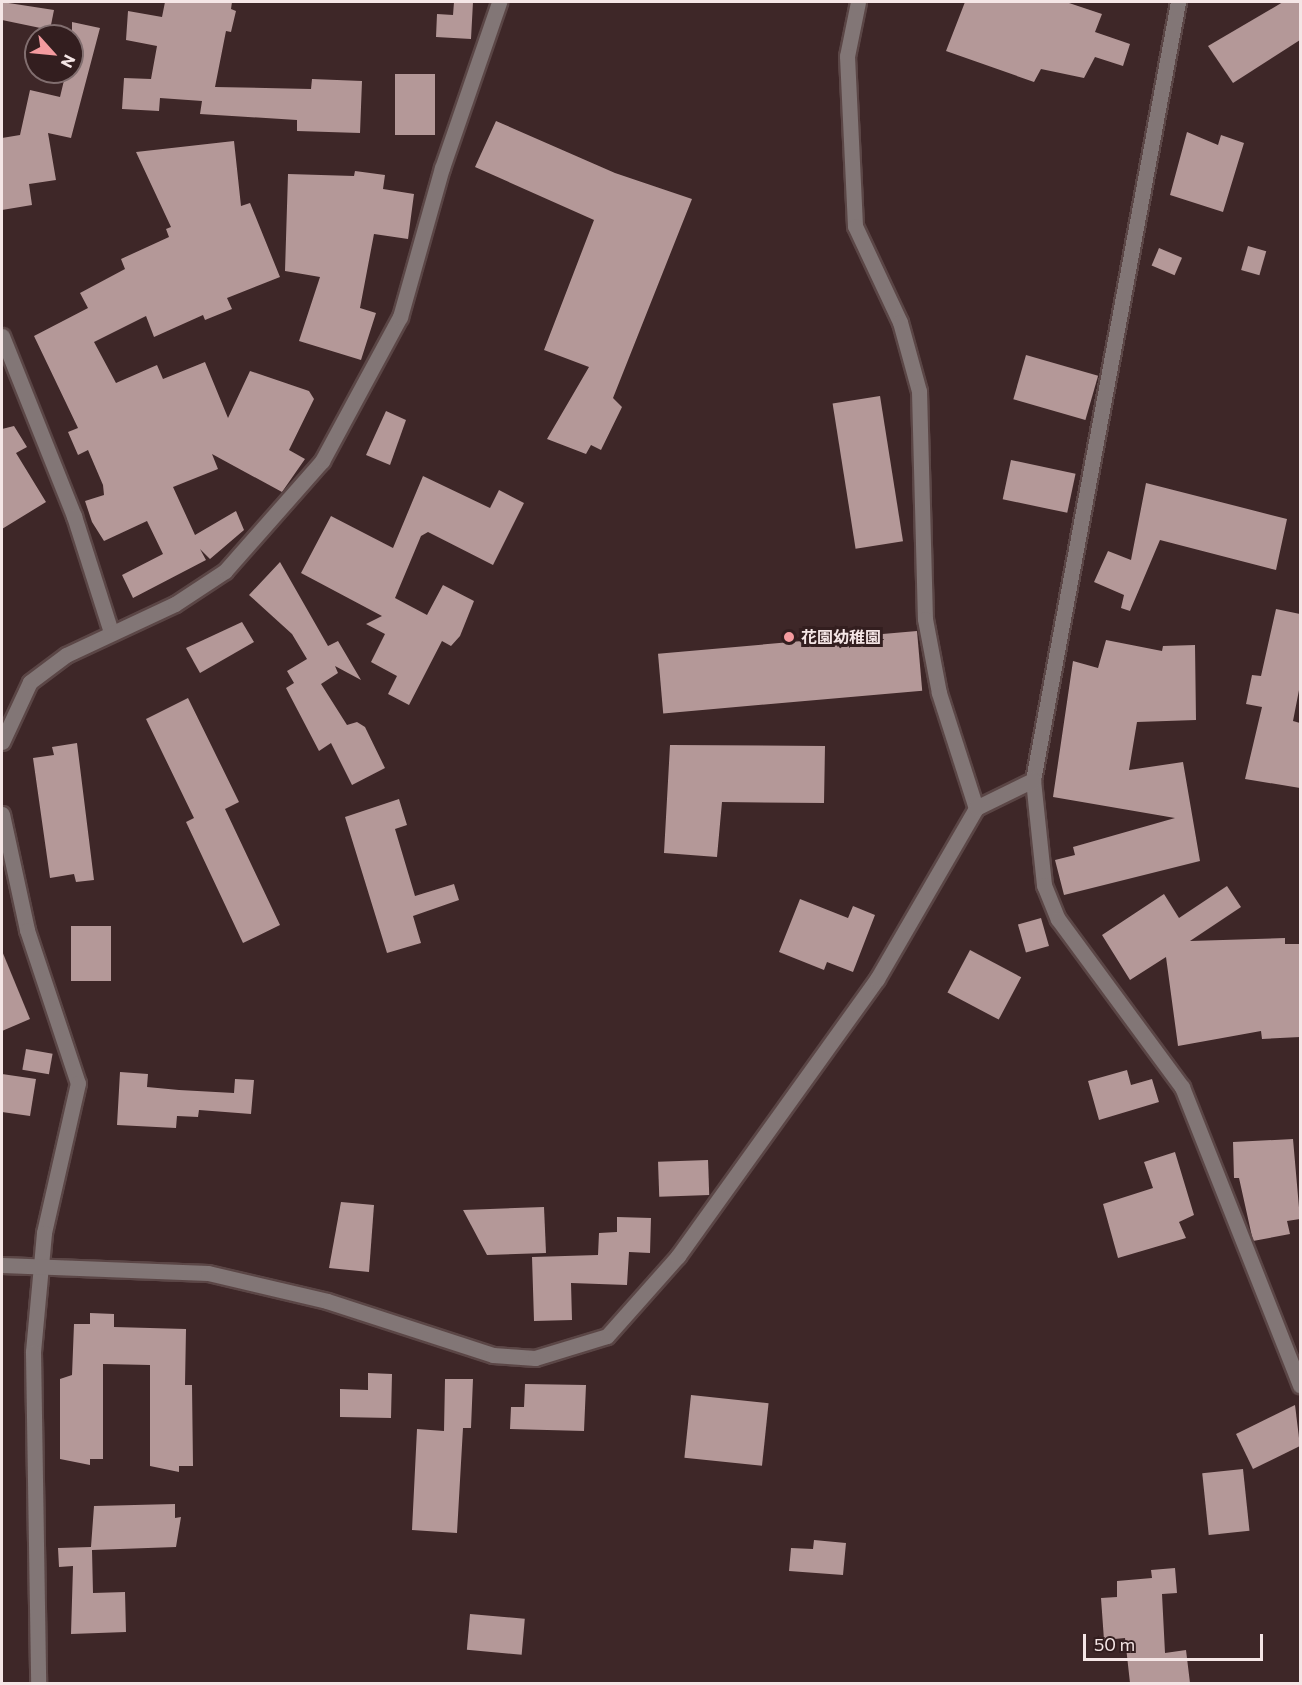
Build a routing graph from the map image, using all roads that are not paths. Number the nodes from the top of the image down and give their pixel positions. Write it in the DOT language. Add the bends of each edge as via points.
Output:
graph roads {
  1 [pos="499,2"];
  2 [pos="858,2"];
  3 [pos="1178,2"];
  4 [pos="2,336"];
  5 [pos="111,632"];
  6 [pos="2,742"];
  7 [pos="1033,780"];
  8 [pos="975,808"];
  9 [pos="2,814"];
  10 [pos="2,1265"];
  11 [pos="39,1269"];
  12 [pos="1300,1385"];
  13 [pos="38,1683"];
  1 -- 5 [label="street" via="442,168 400,317 322,461 225,571 175,604"];
  2 -- 8 [label="street" via="847,67 855,226 900,322 919,391 925,619 939,693"];
  3 -- 7 [label="street"];
  4 -- 5 [label="street" via="74,516"];
  5 -- 6 [label="street" via="30,682"];
  7 -- 8 [label="street"];
  7 -- 12 [label="street" via="1044,885 1058,919 1182,1087"];
  8 -- 11 [label="street" via="877,979 678,1256 607,1336 535,1358 494,1355 327,1300 208,1273"];
  9 -- 11 [label="street" via="27,930 78,1083"];
  10 -- 11 [label="street"];
  11 -- 13 [label="street" via="33,1352"];
}
